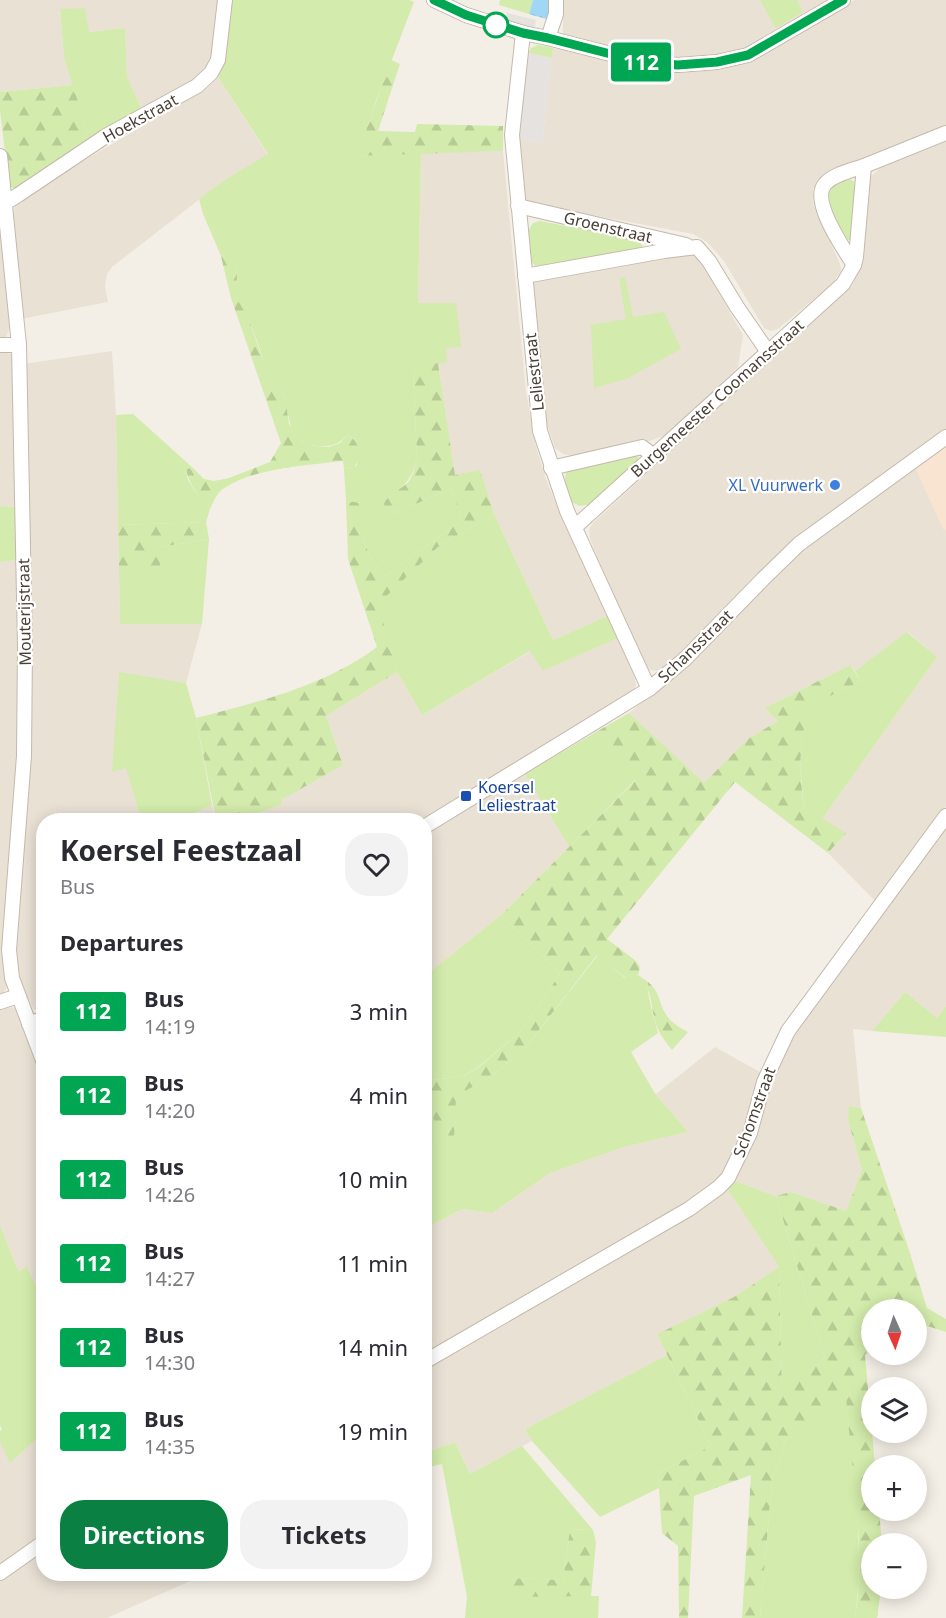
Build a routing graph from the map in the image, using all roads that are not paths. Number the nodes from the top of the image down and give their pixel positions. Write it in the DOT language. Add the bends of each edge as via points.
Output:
graph roads {
  1 [pos="225,0"];
  2 [pos="434,0"];
  3 [pos="556,0"];
  4 [pos="843,0"];
  5 [pos="523,33"];
  6 [pos="548,38"];
  7 [pos="946,133"];
  8 [pos="0,156"];
  9 [pos="864,166"];
  10 [pos="4,201"];
  11 [pos="518,206"];
  12 [pos="697,248"];
  13 [pos="854,266"];
  14 [pos="525,276"];
  15 [pos="0,345"];
  16 [pos="19,345"];
  17 [pos="768,352"];
  18 [pos="946,437"];
  19 [pos="654,456"];
  20 [pos="551,468"];
  21 [pos="575,527"];
  22 [pos="649,690"];
  23 [pos="946,816"];
  24 [pos="432,821"];
  25 [pos="18,996"];
  26 [pos="0,1002"];
  27 [pos="36,1021"];
  28 [pos="29,1024"];
  29 [pos="36,1042"];
  30 [pos="432,1357"];
  31 [pos="36,1548"];
  32 [pos="0,1573"];
  1 -- 10 [label="street, Hoekstraat" via="218,60 197,86 106,136"];
  2 -- 5 [label="street"];
  3 -- 6 [label="street"];
  4 -- 6 [label="street" via="748,55 696,65 642,62"];
  5 -- 6 [label="street"];
  5 -- 11 [label="street, Leliestraat" via="512,135"];
  7 -- 9 [label="street"];
  8 -- 10 [label="street, Mouterijstraat"];
  9 -- 13 [label="street"];
  9 -- 13 [label="street" via="830,179 822,188 827,219"];
  10 -- 16 [label="street, Mouterijstraat"];
  11 -- 12 [label="street, Groenstraat"];
  11 -- 14 [label="street, Leliestraat"];
  12 -- 14 [label="street, Groenstraat"];
  12 -- 17 [label="street"];
  13 -- 17 [label="street, Burgemeester Coomansstraat" via="843,284"];
  14 -- 20 [label="street, Leliestraat" via="540,431"];
  15 -- 16 [label="street"];
  16 -- 25 [label="street, Mouterijstraat" via="24,756 9,950"];
  17 -- 19 [label="street, Burgemeester Coomansstraat"];
  18 -- 22 [label="street, Schansstraat" via="799,544"];
  19 -- 20 [label="street" via="642,447"];
  19 -- 21 [label="street, Burgemeester Coomansstraat"];
  20 -- 21 [label="street, Leliestraat"];
  21 -- 22 [label="street, Leliestraat"];
  22 -- 24 [label="street, Schansstraat"];
  23 -- 30 [label="street, Schomstraat" via="788,1031 764,1082 750,1133 723,1183 689,1209"];
  25 -- 26 [label="street"];
  25 -- 28 [label="street, Mouterijstraat"];
  27 -- 28 [label="street"];
  28 -- 29 [label="street, Mouterijstraat"];
  31 -- 32 [label="street"];
}
